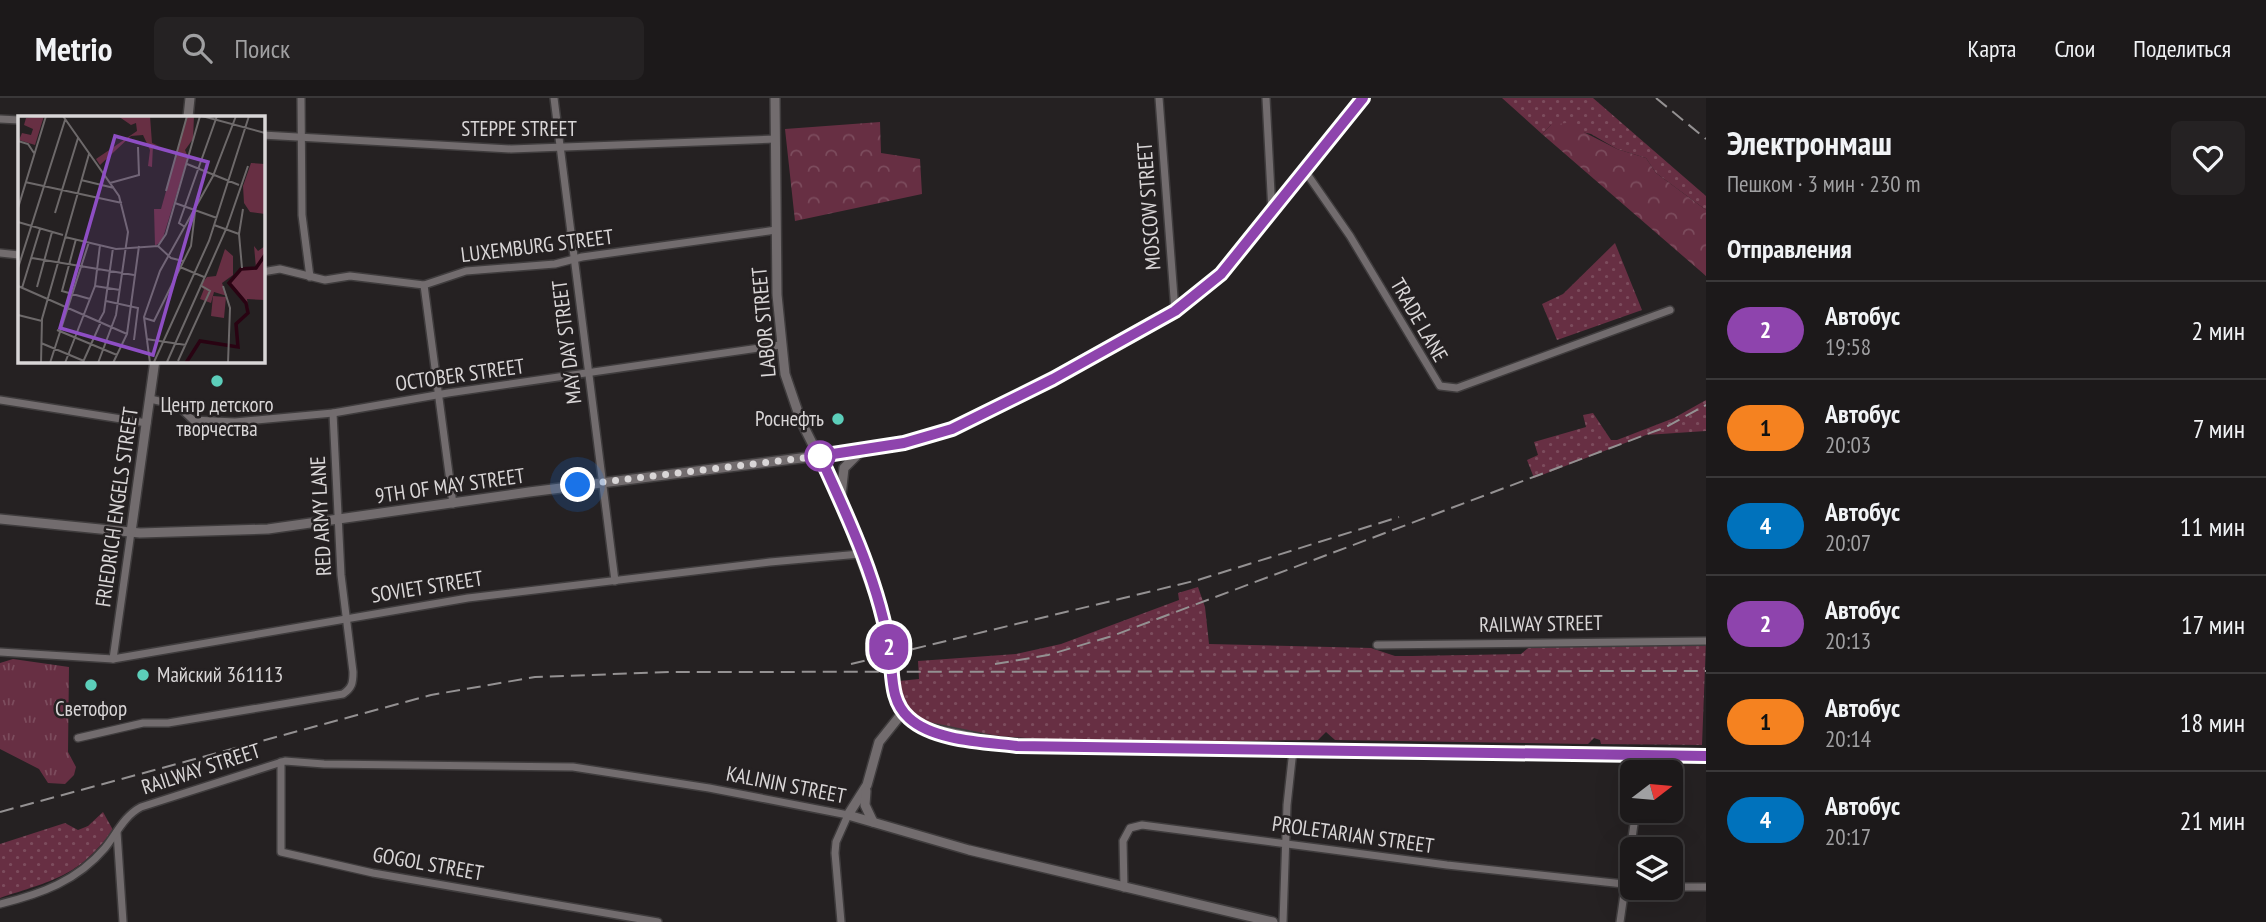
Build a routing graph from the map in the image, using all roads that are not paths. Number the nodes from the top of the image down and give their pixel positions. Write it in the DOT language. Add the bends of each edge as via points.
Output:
graph roads {
  1 [pos="190,98"];
  2 [pos="301,98"];
  3 [pos="554,98"];
  4 [pos="775,98"];
  5 [pos="1159,98"];
  6 [pos="1266,98"];
  7 [pos="1363,98"];
  8 [pos="188,116"];
  9 [pos="0,119"];
  10 [pos="18,120"];
  11 [pos="264,135"];
  12 [pos="301,138"];
  13 [pos="775,139"];
  14 [pos="560,147"];
  15 [pos="1305,171"];
  16 [pos="1272,212"];
  17 [pos="776,230"];
  18 [pos="0,253"];
  19 [pos="18,255"];
  20 [pos="575,259"];
  21 [pos="264,272"];
  22 [pos="310,277"];
  23 [pos="424,285"];
  24 [pos="1670,310"];
  25 [pos="1175,311"];
  26 [pos="780,345"];
  27 [pos="156,362"];
  28 [pos="589,375"];
  29 [pos="438,396"];
  30 [pos="150,399"];
  31 [pos="0,400"];
  32 [pos="333,413"];
  33 [pos="147,422"];
  34 [pos="862,450"];
  35 [pos="820,456"];
  36 [pos="603,482"];
  37 [pos="453,504"];
  38 [pos="842,504"];
  39 [pos="0,519"];
  40 [pos="340,520"];
  41 [pos="131,532"];
  42 [pos="860,554"];
  43 [pos="615,581"];
  44 [pos="346,617"];
  45 [pos="1706,641"];
  46 [pos="1377,645"];
  47 [pos="0,652"];
  48 [pos="113,659"];
  49 [pos="903,712"];
  50 [pos="78,738"];
  51 [pos="1293,750"];
  52 [pos="1641,754"];
  53 [pos="1706,755"];
  54 [pos="1641,760"];
  55 [pos="281,762"];
  56 [pos="867,785"];
  57 [pos="848,815"];
  58 [pos="873,822"];
  59 [pos="117,832"];
  60 [pos="1286,843"];
  61 [pos="1620,884"];
  62 [pos="1683,887"];
  63 [pos="1706,887"];
  64 [pos="1124,888"];
  65 [pos="1625,900"];
  66 [pos="0,904"];
  67 [pos="123,922"];
  68 [pos="658,922"];
  69 [pos="841,922"];
  70 [pos="1273,922"];
  71 [pos="1283,922"];
  72 [pos="1620,922"];
  1 -- 8 [label="street"];
  2 -- 12 [label="street"];
  3 -- 14 [label="street, MAY DAY STREET"];
  4 -- 13 [label="street, LABOR STREET"];
  5 -- 25 [label="street, MOSCOW STREET"];
  6 -- 16 [label="street"];
  7 -- 15 [label="street, 9TH OF MAY STREET"];
  9 -- 10 [label="street"];
  11 -- 12 [label="street, STEPPE STREET"];
  12 -- 14 [label="street, STEPPE STREET" via="482,149"];
  12 -- 22 [label="street" via="302,215"];
  13 -- 14 [label="street, STEPPE STREET"];
  13 -- 17 [label="street, LABOR STREET"];
  14 -- 20 [label="street, MAY DAY STREET"];
  15 -- 16 [label="street, 9TH OF MAY STREET"];
  15 -- 24 [label="street, TRADE LANE" via="1350,236 1440,386 1457,388"];
  16 -- 25 [label="street, 9TH OF MAY STREET" via="1221,274"];
  17 -- 20 [label="street, LUXEMBURG STREET"];
  17 -- 26 [label="street, LABOR STREET"];
  18 -- 19 [label="street"];
  20 -- 23 [label="street, LUXEMBURG STREET" via="466,271"];
  20 -- 28 [label="street, MAY DAY STREET"];
  21 -- 22 [label="street, LUXEMBURG STREET" via="280,269"];
  22 -- 23 [label="street, LUXEMBURG STREET" via="350,276"];
  23 -- 29 [label="street"];
  25 -- 34 [label="street, 9TH OF MAY STREET" via="952,429"];
  26 -- 28 [label="street, OCTOBER STREET"];
  26 -- 35 [label="street, LABOR STREET" via="792,401"];
  27 -- 30 [label="street, FRIEDRICH ENGELS STREET"];
  28 -- 29 [label="street, OCTOBER STREET"];
  28 -- 36 [label="street, MAY DAY STREET"];
  29 -- 32 [label="street, OCTOBER STREET"];
  29 -- 37 [label="street"];
  30 -- 32 [label="street, OCTOBER STREET" via="177,405 187,417 200,421"];
  30 -- 33 [label="street, FRIEDRICH ENGELS STREET"];
  31 -- 33 [label="street"];
  32 -- 40 [label="street, RED ARMY LANE"];
  33 -- 41 [label="street, FRIEDRICH ENGELS STREET"];
  34 -- 35 [label="street, 9TH OF MAY STREET"];
  34 -- 38 [label="street" via="844,468"];
  35 -- 36 [label="street, 9TH OF MAY STREET"];
  35 -- 38 [label="street, LABOR STREET"];
  36 -- 37 [label="street, 9TH OF MAY STREET"];
  36 -- 43 [label="street, MAY DAY STREET"];
  37 -- 40 [label="street, 9TH OF MAY STREET"];
  38 -- 42 [label="street, LABOR STREET"];
  39 -- 41 [label="street, 9TH OF MAY STREET"];
  40 -- 41 [label="street, 9TH OF MAY STREET" via="243,531"];
  40 -- 44 [label="street, RED ARMY LANE"];
  41 -- 48 [label="street, FRIEDRICH ENGELS STREET"];
  42 -- 43 [label="street, SOVIET STREET"];
  42 -- 49 [label="street, LABOR STREET" via="881,616 895,697"];
  43 -- 44 [label="street, SOVIET STREET"];
  44 -- 48 [label="street, SOVIET STREET"];
  44 -- 50 [label="street, RAILWAY STREET" via="353,682 343,694 144,723"];
  45 -- 46 [label="street, RAILWAY STREET"];
  47 -- 48 [label="street, SOVIET STREET"];
  49 -- 51 [label="street" via="931,730 1017,746"];
  49 -- 56 [label="street" via="879,742"];
  51 -- 52 [label="street"];
  51 -- 60 [label="street"];
  52 -- 53 [label="street"];
  52 -- 54 [label="street"];
  55 -- 57 [label="street, KALININ STREET" via="573,767"];
  55 -- 59 [label="street, RAILWAY STREET" via="141,807"];
  55 -- 68 [label="street, GOGOL STREET" via="281,852 373,873"];
  56 -- 57 [label="street"];
  56 -- 58 [label="street" via="865,806"];
  57 -- 58 [label="street, KALININ STREET"];
  57 -- 69 [label="street" via="835,853"];
  58 -- 64 [label="street, KALININ STREET"];
  59 -- 66 [label="street, RAILWAY STREET" via="75,876 52,889"];
  59 -- 67 [label="street"];
  60 -- 61 [label="street, PROLETARIAN STREET"];
  60 -- 64 [label="street, PROLETARIAN STREET" via="1135,826 1123,841"];
  60 -- 71 [label="street"];
  62 -- 63 [label="street"];
  64 -- 70 [label="street, KALININ STREET"];
  65 -- 72 [label="street"];
}
